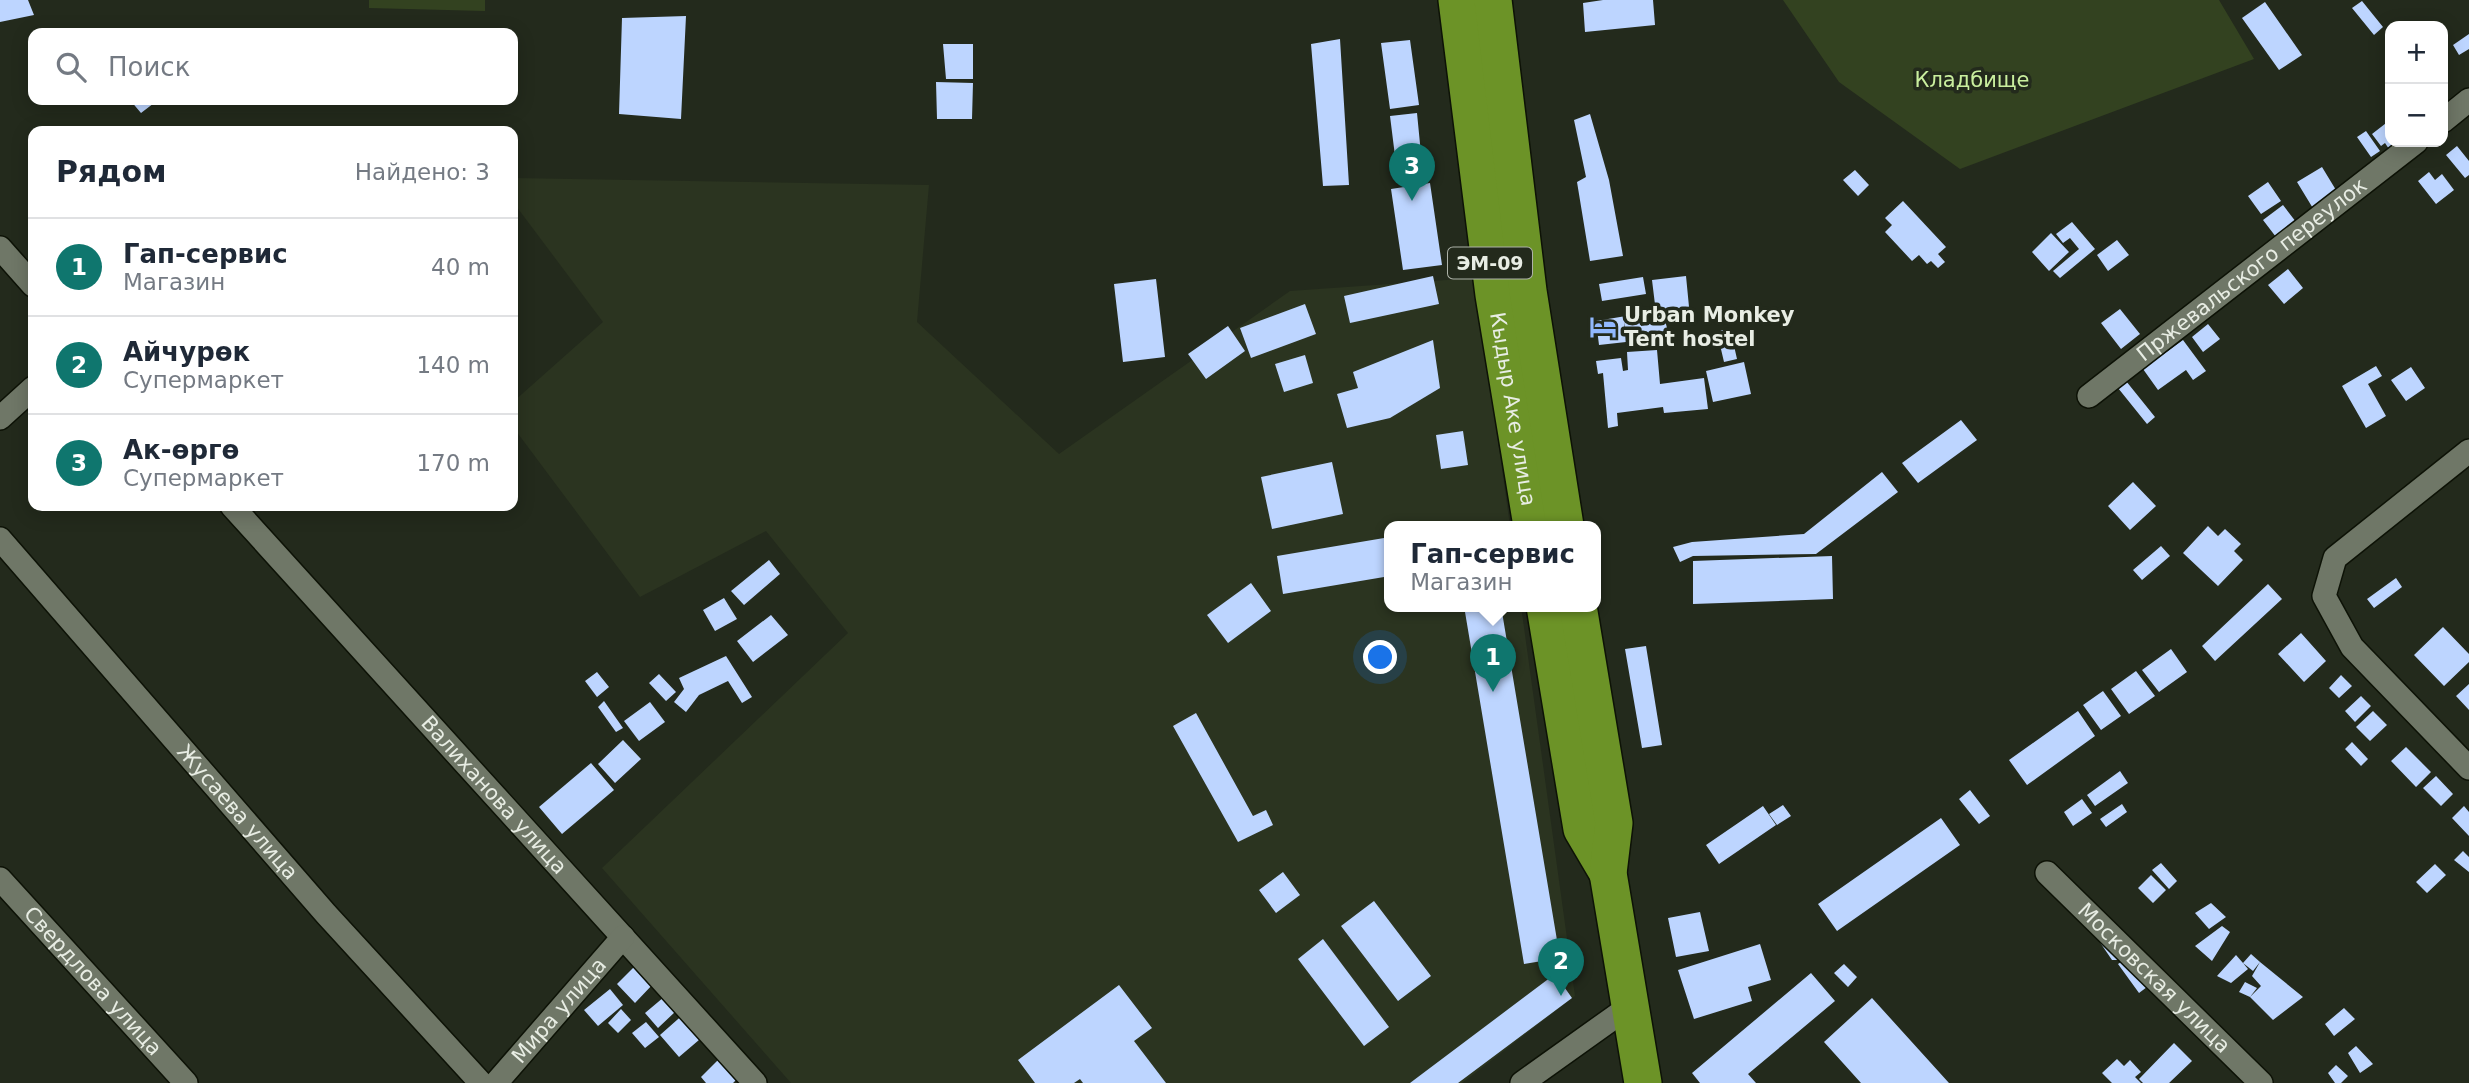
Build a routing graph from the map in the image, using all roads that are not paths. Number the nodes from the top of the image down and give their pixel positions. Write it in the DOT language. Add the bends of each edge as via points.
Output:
graph roads {
  1 [pos="1493,2"];
  2 [pos="1457,4"];
  3 [pos="2469,100"];
  4 [pos="2448,117"];
  5 [pos="2410,147"];
  6 [pos="0,248"];
  7 [pos="28,279"];
  8 [pos="1511,293"];
  9 [pos="28,393"];
  10 [pos="2089,396"];
  11 [pos="0,418"];
  12 [pos="2469,451"];
  13 [pos="237,511"];
  14 [pos="1532,521"];
  15 [pos="1564,521"];
  16 [pos="0,539"];
  17 [pos="1546,612"];
  18 [pos="1579,612"];
  19 [pos="2469,768"];
  20 [pos="1608,873"];
  21 [pos="2047,873"];
  22 [pos="0,879"];
  23 [pos="623,937"];
  24 [pos="1630,1006"];
  25 [pos="186,1083"];
  26 [pos="481,1083"];
  27 [pos="496,1083"];
  28 [pos="755,1083"];
  29 [pos="1522,1083"];
  30 [pos="1643,1083"];
  31 [pos="2261,1083"];
  1 -- 2 [label="highway"];
  1 -- 8 [label="highway, Кыдыр Аке улица / ЭМ-09"];
  2 -- 8 [label="highway, Кыдыр Аке улица / ЭМ-09"];
  3 -- 4 [label="street"];
  5 -- 10 [label="street, Пржевальского переулок"];
  6 -- 7 [label="street"];
  8 -- 14 [label="highway, Кыдыр Аке улица / ЭМ-09"];
  8 -- 15 [label="highway, Кыдыр Аке улица / ЭМ-09"];
  9 -- 11 [label="street"];
  12 -- 19 [label="street" via="2335,558 2325,596 2352,647"];
  13 -- 23 [label="street, Валиханова улица"];
  16 -- 26 [label="street, Жусаева улица" via="326,914"];
  17 -- 20 [label="highway" via="1582,829"];
  18 -- 20 [label="highway" via="1614,823"];
  20 -- 24 [label="highway"];
  21 -- 31 [label="street, Московская улица"];
  22 -- 25 [label="street, Свердлова улица"];
  23 -- 27 [label="street, Мира улица"];
  23 -- 28 [label="street, Валиханова улица"];
  24 -- 29 [label="street"];
  24 -- 30 [label="highway"];
}
